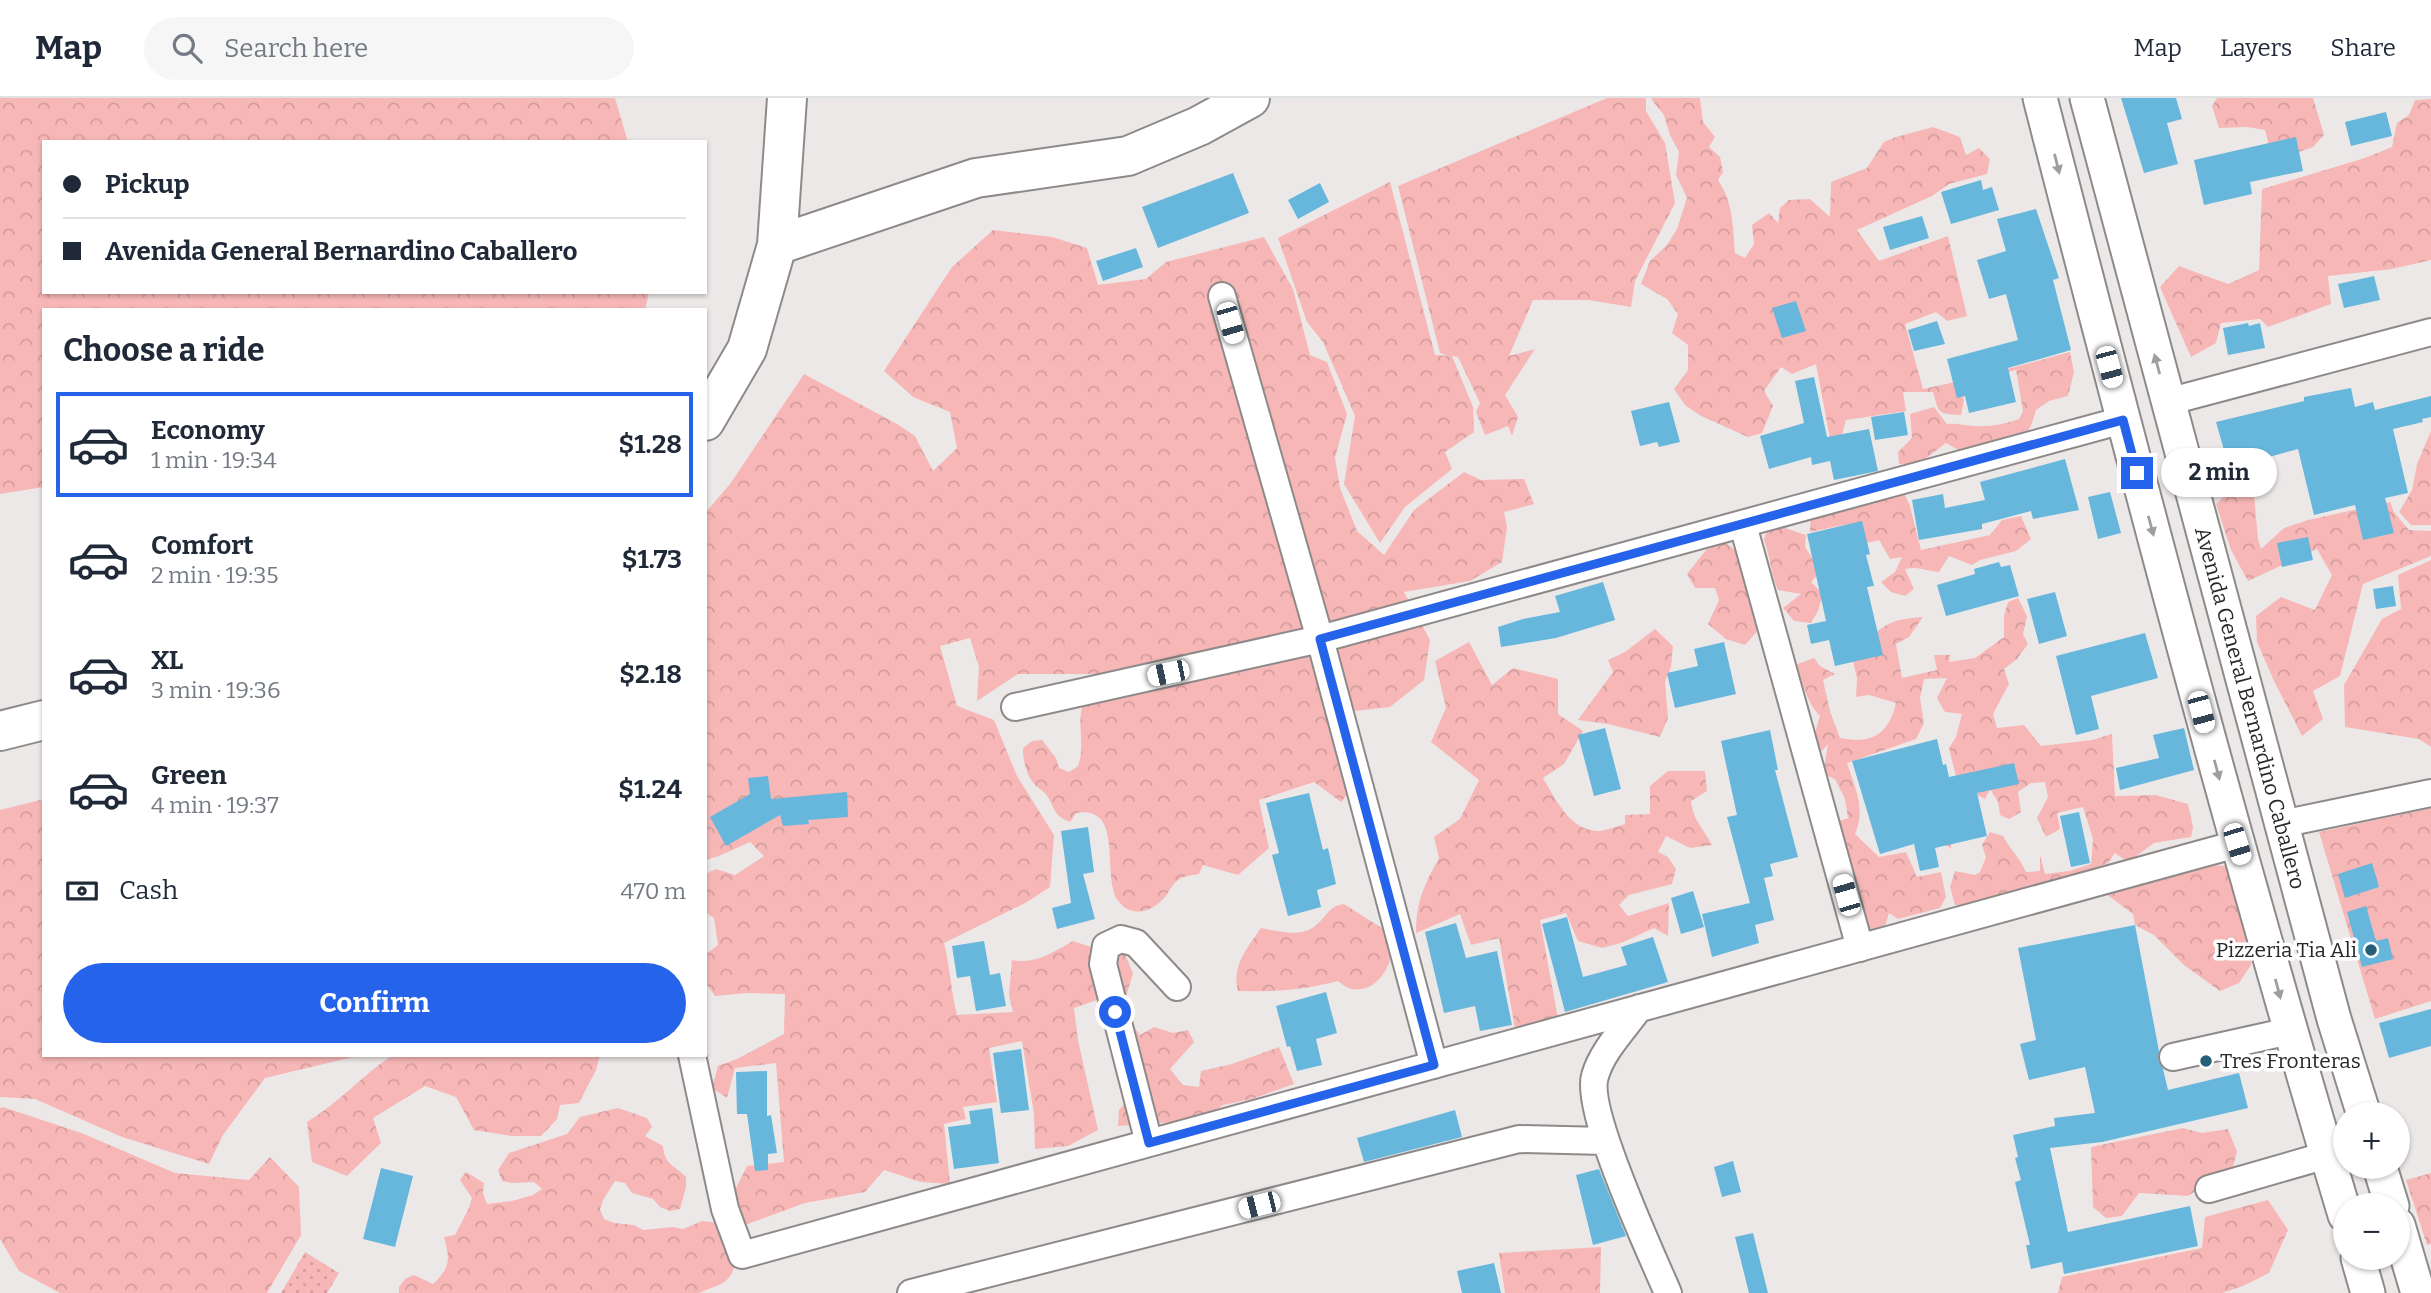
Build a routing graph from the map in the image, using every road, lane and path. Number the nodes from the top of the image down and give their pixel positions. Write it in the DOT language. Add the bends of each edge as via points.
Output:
graph roads {
  1 [pos="787,98"];
  2 [pos="1250,98"];
  3 [pos="2040,98"];
  4 [pos="2087,98"];
  5 [pos="777,245"];
  6 [pos="1222,296"];
  7 [pos="2431,332"];
  8 [pos="2167,401"];
  9 [pos="707,418"];
  10 [pos="2123,420"];
  11 [pos="1743,525"];
  12 [pos="1320,639"];
  13 [pos="1015,707"];
  14 [pos="42,720"];
  15 [pos="0,730"];
  16 [pos="2431,793"];
  17 [pos="2281,824"];
  18 [pos="2237,844"];
  19 [pos="1860,948"];
  20 [pos="1177,987"];
  21 [pos="1639,1008"];
  22 [pos="2290,1031"];
  23 [pos="692,1057"];
  24 [pos="2173,1057"];
  25 [pos="1434,1065"];
  26 [pos="2360,1102"];
  27 [pos="1605,1141"];
  28 [pos="1149,1143"];
  29 [pos="2327,1155"];
  30 [pos="2209,1189"];
  31 [pos="2338,1193"];
  32 [pos="2410,1266"];
  33 [pos="2361,1270"];
  34 [pos="917,1292"];
  35 [pos="1668,1293"];
  36 [pos="2368,1293"];
  37 [pos="2418,1293"];
  1 -- 5 [label="highway"];
  2 -- 5 [label="highway" via="1128,156 976,178"];
  3 -- 10 [label="main road, one-way"];
  8 -- 4 [label="main road, Avenida General Bernardino Caballero, one-way"];
  5 -- 9 [label="highway" via="747,349"];
  6 -- 12 [label="street"];
  7 -- 8 [label="street"];
  8 -- 17 [label="main road, Avenida General Bernardino Caballero"];
  10 -- 11 [label="street"];
  10 -- 18 [label="main road, one-way"];
  11 -- 12 [label="street"];
  11 -- 19 [label="street"];
  12 -- 13 [label="street"];
  12 -- 25 [label="street"];
  14 -- 15 [label="highway"];
  16 -- 17 [label="street"];
  17 -- 26 [label="main road, Avenida General Bernardino Caballero"];
  18 -- 19 [label="street"];
  18 -- 22 [label="main road, one-way"];
  19 -- 21 [label="street"];
  20 -- 28 [label="street" via="1136,943 1121,939 1106,946 1103,964"];
  21 -- 25 [label="street"];
  21 -- 27 [label="street" via="1594,1076 1593,1094"];
  22 -- 24 [label="street"];
  22 -- 29 [label="main road"];
  23 -- 28 [label="street" via="725,1209 742,1255"];
  25 -- 28 [label="street"];
  27 -- 34 [label="street" via="1519,1139"];
  27 -- 35 [label="street"];
  29 -- 30 [label="street"];
  29 -- 31 [label="main road"];
  32 -- 37 [label="main road"];
  33 -- 36 [label="main road"];
}
